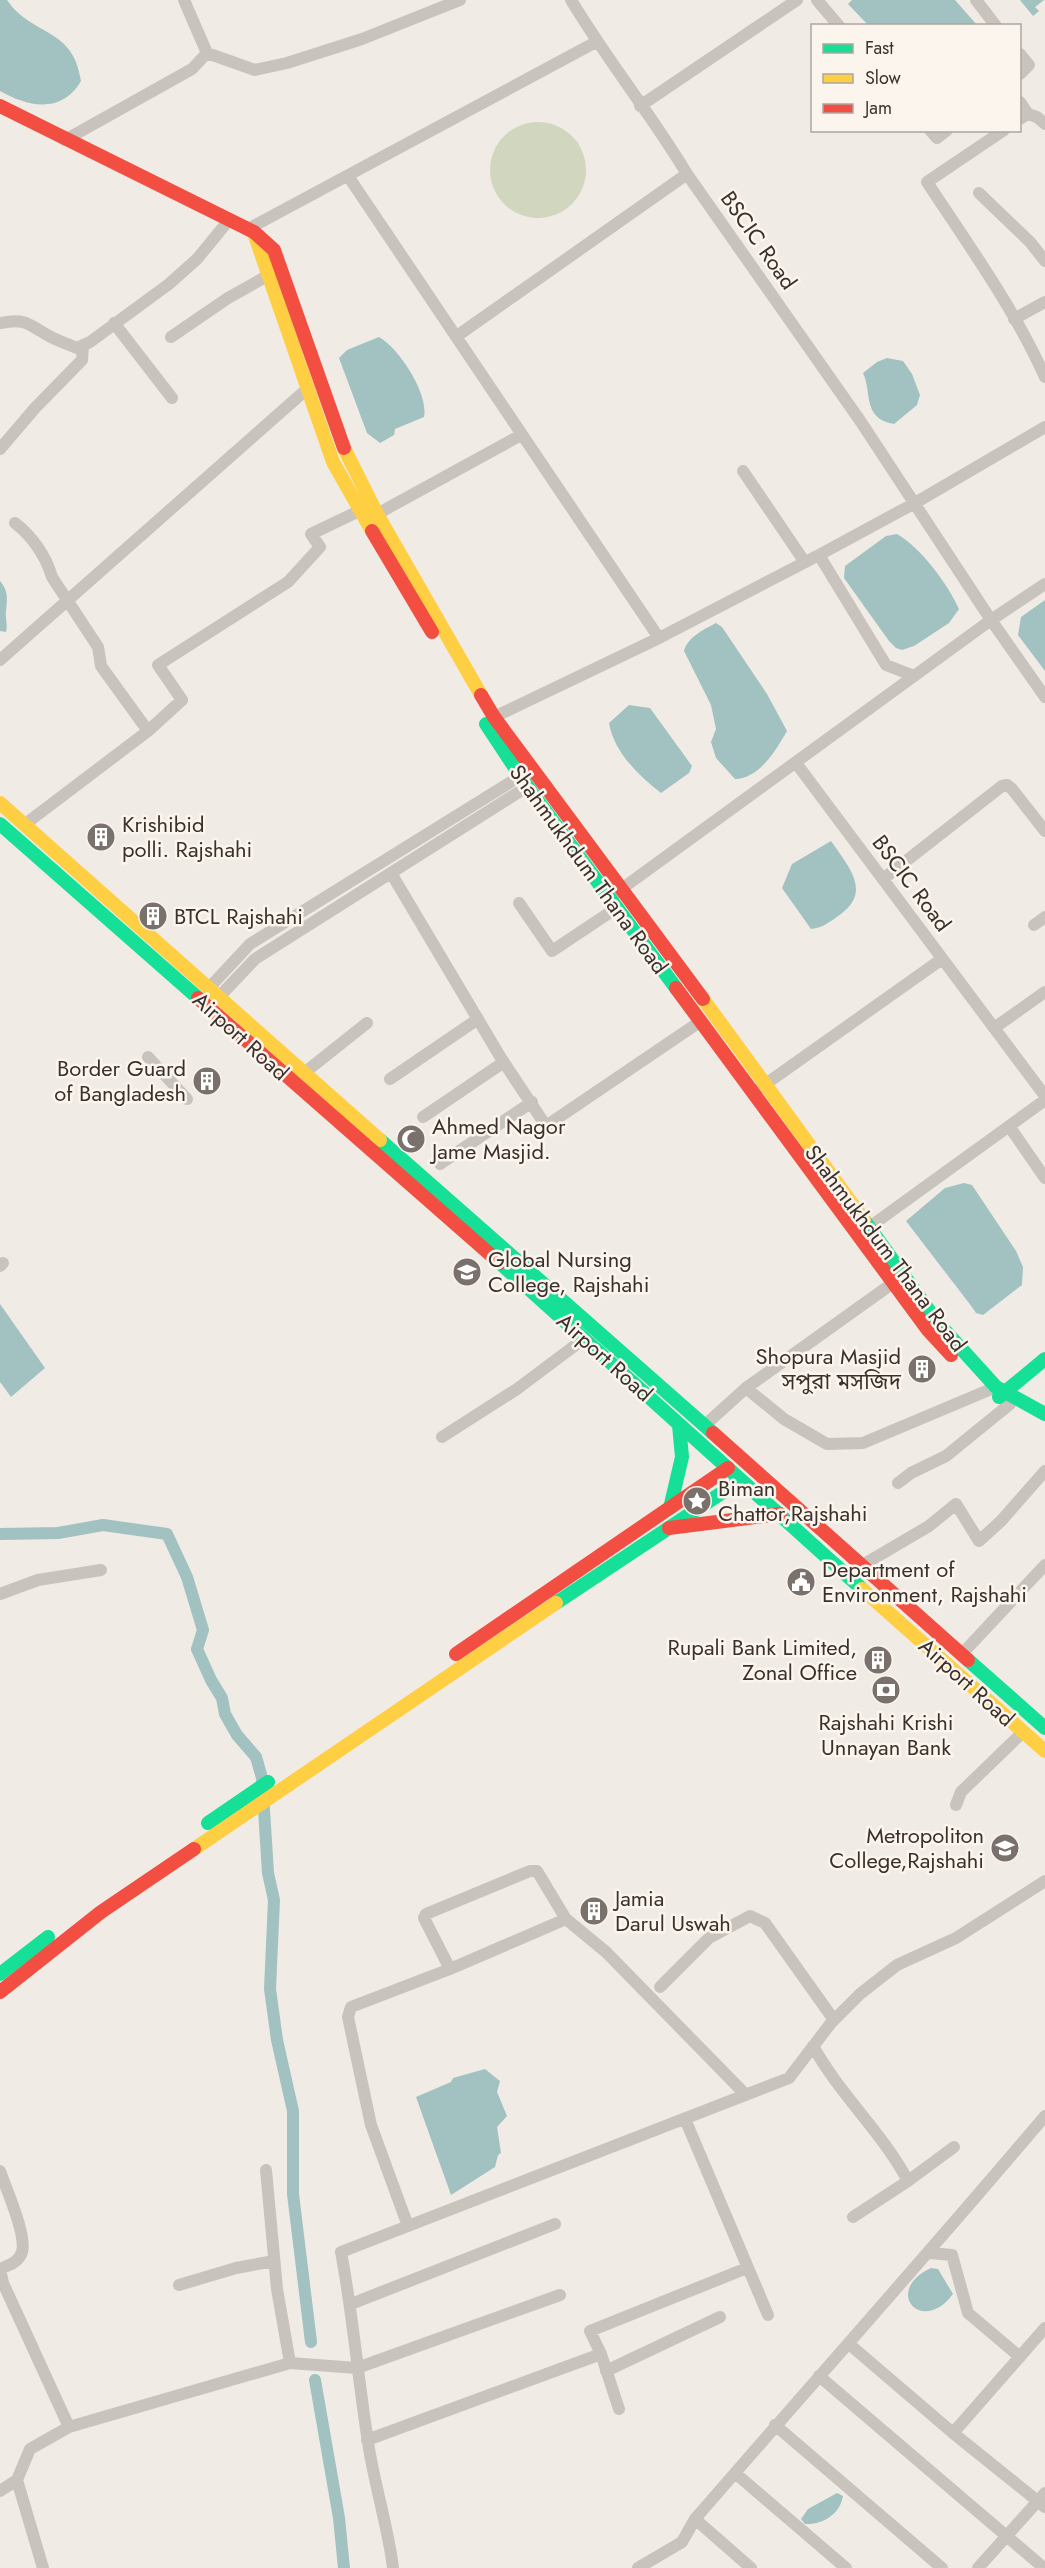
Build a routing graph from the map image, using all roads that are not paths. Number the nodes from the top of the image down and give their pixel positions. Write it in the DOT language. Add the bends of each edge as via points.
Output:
graph roads {
  1 [pos="184,0"];
  2 [pos="460,0"];
  3 [pos="571,0"];
  4 [pos="797,0"];
  5 [pos="817,0"];
  6 [pos="976,0"];
  7 [pos="837,24"];
  8 [pos="994,24"];
  9 [pos="596,42"];
  10 [pos="207,53"];
  11 [pos="1021,55"];
  12 [pos="1021,73"];
  13 [pos="1021,103"];
  14 [pos="640,105"];
  15 [pos="0,106"];
  16 [pos="1035,117"];
  17 [pos="932,132"];
  18 [pos="944,132"];
  19 [pos="1001,132"];
  20 [pos="65,140"];
  21 [pos="687,174"];
  22 [pos="348,176"];
  23 [pos="979,193"];
  24 [pos="229,219"];
  25 [pos="251,230"];
  26 [pos="1045,261"];
  27 [pos="269,274"];
  28 [pos="1045,302"];
  29 [pos="1014,319"];
  30 [pos="0,323"];
  31 [pos="114,323"];
  32 [pos="457,336"];
  33 [pos="171,337"];
  34 [pos="83,345"];
  35 [pos="1045,377"];
  36 [pos="307,389"];
  37 [pos="172,398"];
  38 [pos="1045,427"];
  39 [pos="521,435"];
  40 [pos="0,449"];
  41 [pos="743,471"];
  42 [pos="915,503"];
  43 [pos="361,510"];
  44 [pos="377,514"];
  45 [pos="15,523"];
  46 [pos="819,555"];
  47 [pos="804,561"];
  48 [pos="1045,584"];
  49 [pos="67,600"];
  50 [pos="991,620"];
  51 [pos="659,638"];
  52 [pos="0,660"];
  53 [pos="914,676"];
  54 [pos="1045,697"];
  55 [pos="494,717"];
  56 [pos="148,731"];
  57 [pos="796,763"];
  58 [pos="530,777"];
  59 [pos="0,803"];
  60 [pos="0,824"];
  61 [pos="24,825"];
  62 [pos="1045,834"];
  63 [pos="391,873"];
  64 [pos="884,879"];
  65 [pos="623,889"];
  66 [pos="614,902"];
  67 [pos="519,903"];
  68 [pos="1045,916"];
  69 [pos="1034,926"];
  70 [pos="146,942"];
  71 [pos="942,958"];
  72 [pos="214,992"];
  73 [pos="1045,992"];
  74 [pos="478,1019"];
  75 [pos="701,1021"];
  76 [pos="367,1023"];
  77 [pos="994,1028"];
  78 [pos="148,1058"];
  79 [pos="504,1062"];
  80 [pos="304,1073"];
  81 [pos="390,1079"];
  82 [pos="759,1089"];
  83 [pos="1045,1098"];
  84 [pos="187,1099"];
  85 [pos="531,1102"];
  86 [pos="423,1118"];
  87 [pos="1009,1126"];
  88 [pos="440,1164"];
  89 [pos="1045,1178"];
  90 [pos="863,1232"];
  91 [pos="893,1283"];
  92 [pos="585,1338"];
  93 [pos="1045,1359"];
  94 [pos="746,1388"];
  95 [pos="1000,1394"];
  96 [pos="1045,1414"];
  97 [pos="679,1425"];
  98 [pos="705,1425"];
  99 [pos="1045,1426"];
  100 [pos="442,1437"];
  101 [pos="728,1468"];
  102 [pos="1045,1471"];
  103 [pos="741,1480"];
  104 [pos="898,1483"];
  105 [pos="670,1508"];
  106 [pos="780,1514"];
  107 [pos="665,1529"];
  108 [pos="1045,1565"];
  109 [pos="861,1566"];
  110 [pos="101,1570"];
  111 [pos="0,1594"];
  112 [pos="961,1655"];
  113 [pos="443,1662"];
  114 [pos="1045,1728"];
  115 [pos="1023,1732"];
  116 [pos="325,1743"];
  117 [pos="1045,1751"];
  118 [pos="278,1783"];
  119 [pos="249,1803"];
  120 [pos="956,1805"];
  121 [pos="1045,1881"];
  122 [pos="566,1919"];
  123 [pos="450,1969"];
  124 [pos="0,1974"];
  125 [pos="660,1987"];
  126 [pos="0,1992"];
  127 [pos="834,2020"];
  128 [pos="813,2046"];
  129 [pos="746,2095"];
  130 [pos="1045,2116"];
  131 [pos="685,2119"];
  132 [pos="954,2147"];
  133 [pos="266,2170"];
  134 [pos="0,2171"];
  135 [pos="908,2181"];
  136 [pos="852,2217"];
  137 [pos="555,2224"];
  138 [pos="408,2226"];
  139 [pos="930,2253"];
  140 [pos="274,2261"];
  141 [pos="747,2268"];
  142 [pos="0,2269"];
  143 [pos="179,2285"];
  144 [pos="560,2295"];
  145 [pos="351,2304"];
  146 [pos="768,2315"];
  147 [pos="720,2317"];
  148 [pos="1045,2328"];
  149 [pos="849,2344"];
  150 [pos="600,2354"];
  151 [pos="1020,2357"];
  152 [pos="290,2363"];
  153 [pos="357,2368"];
  154 [pos="606,2371"];
  155 [pos="819,2376"];
  156 [pos="619,2409"];
  157 [pos="774,2426"];
  158 [pos="69,2427"];
  159 [pos="953,2433"];
  160 [pos="367,2440"];
  161 [pos="735,2473"];
  162 [pos="16,2480"];
  163 [pos="0,2491"];
  164 [pos="1043,2500"];
  165 [pos="694,2519"];
  166 [pos="1007,2536"];
  167 [pos="43,2568"];
  168 [pos="393,2568"];
  169 [pos="638,2568"];
  170 [pos="751,2568"];
  171 [pos="846,2568"];
  172 [pos="942,2568"];
  173 [pos="978,2568"];
  174 [pos="1044,2568"];
  1 -- 10 [label="street"];
  2 -- 10 [label="street" via="362,39 255,70"];
  3 -- 9 [label="street, BSCIC Road"];
  4 -- 14 [label="street"];
  5 -- 7 [label="street"];
  6 -- 8 [label="street"];
  9 -- 14 [label="street, BSCIC Road"];
  9 -- 22 [label="street"];
  10 -- 20 [label="street" via="192,69"];
  11 -- 12 [label="street" via="1029,65"];
  13 -- 16 [label="street"];
  14 -- 21 [label="street, BSCIC Road"];
  15 -- 20 [label="main road, Shahmukhdum Thana Road"];
  17 -- 18 [label="street" via="937,138"];
  19 -- 29 [label="street" via="927,182"];
  20 -- 24 [label="main road, Shahmukhdum Thana Road"];
  21 -- 32 [label="street"];
  21 -- 42 [label="street, BSCIC Road"];
  22 -- 25 [label="street"];
  22 -- 32 [label="street"];
  23 -- 26 [label="street"];
  24 -- 25 [label="main road, Shahmukhdum Thana Road"];
  24 -- 31 [label="street" via="197,259 169,285"];
  25 -- 27 [label="main road, Shahmukhdum Thana Road"];
  25 -- 44 [label="main road, Shahmukhdum Thana Road" via="278,257 347,456"];
  27 -- 33 [label="street"];
  27 -- 36 [label="main road, Shahmukhdum Thana Road"];
  28 -- 29 [label="street"];
  29 -- 35 [label="street"];
  30 -- 34 [label="street" via="30,322 51,337 77,348"];
  31 -- 34 [label="street"];
  31 -- 37 [label="street"];
  32 -- 39 [label="street"];
  34 -- 40 [label="street" via="82,360"];
  36 -- 43 [label="main road, Shahmukhdum Thana Road" via="333,462"];
  36 -- 49 [label="street"];
  38 -- 42 [label="street"];
  39 -- 44 [label="street"];
  39 -- 51 [label="street"];
  41 -- 47 [label="street"];
  42 -- 46 [label="street"];
  42 -- 50 [label="street, BSCIC Road"];
  43 -- 56 [label="street" via="311,534 320,547 288,582 158,665 182,700"];
  43 -- 58 [label="main road, Shahmukhdum Thana Road" via="485,723"];
  44 -- 55 [label="main road, Shahmukhdum Thana Road"];
  45 -- 49 [label="street" via="27,532"];
  46 -- 47 [label="street"];
  46 -- 53 [label="street" via="886,665"];
  47 -- 51 [label="street"];
  48 -- 50 [label="street"];
  49 -- 52 [label="street"];
  49 -- 56 [label="street" via="98,647 101,666"];
  50 -- 53 [label="street"];
  50 -- 54 [label="street, BSCIC Road"];
  51 -- 55 [label="street"];
  53 -- 57 [label="street"];
  55 -- 58 [label="main road, Shahmukhdum Thana Road"];
  56 -- 61 [label="street"];
  57 -- 64 [label="street, BSCIC Road"];
  57 -- 65 [label="street"];
  58 -- 63 [label="street"];
  58 -- 65 [label="main road, Shahmukhdum Thana Road"];
  58 -- 66 [label="main road, Shahmukhdum Thana Road"];
  58 -- 72 [label="street" via="250,944"];
  59 -- 61 [label="main road, Airport Road"];
  60 -- 70 [label="main road, Airport Road"];
  61 -- 70 [label="main road, Airport Road"];
  62 -- 64 [label="street" via="1012,789 1002,786"];
  63 -- 72 [label="street" via="255,959"];
  63 -- 74 [label="street"];
  64 -- 71 [label="street, BSCIC Road"];
  65 -- 66 [label="street"];
  65 -- 82 [label="main road, Shahmukhdum Thana Road"];
  66 -- 67 [label="street" via="552,951"];
  66 -- 75 [label="main road, Shahmukhdum Thana Road"];
  68 -- 69 [label="street"];
  70 -- 72 [label="main road, Airport Road"];
  70 -- 92 [label="main road, Airport Road"];
  71 -- 77 [label="street, BSCIC Road"];
  71 -- 82 [label="street"];
  72 -- 80 [label="main road, Airport Road"];
  73 -- 77 [label="street"];
  74 -- 79 [label="street"];
  74 -- 81 [label="street"];
  75 -- 82 [label="main road, Shahmukhdum Thana Road"];
  75 -- 85 [label="street" via="546,1126"];
  76 -- 80 [label="street"];
  77 -- 83 [label="street, BSCIC Road"];
  78 -- 84 [label="street"];
  79 -- 85 [label="street"];
  79 -- 86 [label="street"];
  80 -- 98 [label="main road, Airport Road"];
  82 -- 90 [label="main road, Shahmukhdum Thana Road"];
  83 -- 87 [label="street, BSCIC Road"];
  85 -- 88 [label="street"];
  87 -- 89 [label="street"];
  87 -- 90 [label="street, BSCIC Road"];
  90 -- 91 [label="main road, Shahmukhdum Thana Road"];
  90 -- 95 [label="main road, Shahmukhdum Thana Road"];
  91 -- 94 [label="street"];
  91 -- 95 [label="main road, Shahmukhdum Thana Road" via="941,1345"];
  92 -- 97 [label="main road, Airport Road"];
  92 -- 100 [label="street" via="517,1389"];
  93 -- 95 [label="main road"];
  94 -- 95 [label="street" via="784,1419 827,1444 863,1443"];
  94 -- 98 [label="street"];
  95 -- 96 [label="main road, Shahmukhdum Thana Road"];
  95 -- 99 [label="main road, Shahmukhdum Thana Road"];
  95 -- 104 [label="street" via="946,1456"];
  97 -- 101 [label="main road, Airport Road"];
  97 -- 105 [label="main road" via="683,1453"];
  98 -- 109 [label="main road, Airport Road"];
  101 -- 103 [label="main road, Airport Road"];
  101 -- 105 [label="main road"];
  102 -- 109 [label="street" via="979,1541 956,1504 929,1526"];
  103 -- 106 [label="main road, Airport Road"];
  103 -- 107 [label="main road"];
  105 -- 113 [label="main road"];
  106 -- 107 [label="main road"];
  106 -- 115 [label="main road, Airport Road"];
  107 -- 118 [label="main road"];
  108 -- 112 [label="street"];
  109 -- 112 [label="main road, Airport Road"];
  110 -- 111 [label="street" via="38,1580"];
  112 -- 114 [label="main road, Airport Road"];
  115 -- 117 [label="main road, Airport Road"];
  115 -- 120 [label="street" via="960,1792"];
  116 -- 118 [label="main road"];
  118 -- 119 [label="main road"];
  119 -- 124 [label="main road" via="93,1902"];
  119 -- 126 [label="main road"];
  121 -- 127 [label="street" via="956,1938 897,1965"];
  122 -- 123 [label="street"];
  122 -- 123 [label="street" via="537,1871 432,1910 424,1918"];
  122 -- 129 [label="street" via="606,1952"];
  123 -- 138 [label="street" via="351,2007 348,2017 371,2125"];
  125 -- 127 [label="street" via="709,1938 750,1916 765,1923"];
  127 -- 128 [label="street"];
  128 -- 129 [label="street" via="789,2078"];
  128 -- 135 [label="street" via="826,2070 896,2158"];
  129 -- 131 [label="street"];
  130 -- 139 [label="street"];
  131 -- 138 [label="street"];
  131 -- 141 [label="street"];
  132 -- 135 [label="street"];
  133 -- 140 [label="street"];
  134 -- 142 [label="street" via="20,2231 22,2251 16,2261"];
  135 -- 136 [label="street"];
  137 -- 145 [label="street"];
  138 -- 145 [label="street" via="341,2252"];
  139 -- 149 [label="street"];
  139 -- 151 [label="street" via="952,2255 968,2313"];
  140 -- 143 [label="street"];
  140 -- 152 [label="street"];
  141 -- 146 [label="street"];
  141 -- 150 [label="street" via="590,2331"];
  142 -- 158 [label="street"];
  144 -- 153 [label="street"];
  145 -- 153 [label="street"];
  147 -- 154 [label="street"];
  148 -- 151 [label="street"];
  149 -- 155 [label="street"];
  149 -- 159 [label="street"];
  150 -- 154 [label="street"];
  150 -- 160 [label="street"];
  151 -- 159 [label="street"];
  152 -- 153 [label="street"];
  152 -- 158 [label="street"];
  153 -- 160 [label="street"];
  154 -- 156 [label="street"];
  155 -- 157 [label="street"];
  155 -- 166 [label="street"];
  157 -- 161 [label="street"];
  157 -- 172 [label="street"];
  158 -- 162 [label="street" via="30,2449"];
  159 -- 164 [label="street"];
  160 -- 168 [label="street"];
  161 -- 165 [label="street"];
  161 -- 171 [label="street"];
  162 -- 163 [label="street"];
  162 -- 167 [label="street"];
  164 -- 166 [label="street"];
  165 -- 169 [label="street" via="682,2542"];
  165 -- 170 [label="street"];
  166 -- 173 [label="street"];
  166 -- 174 [label="street"];
}
